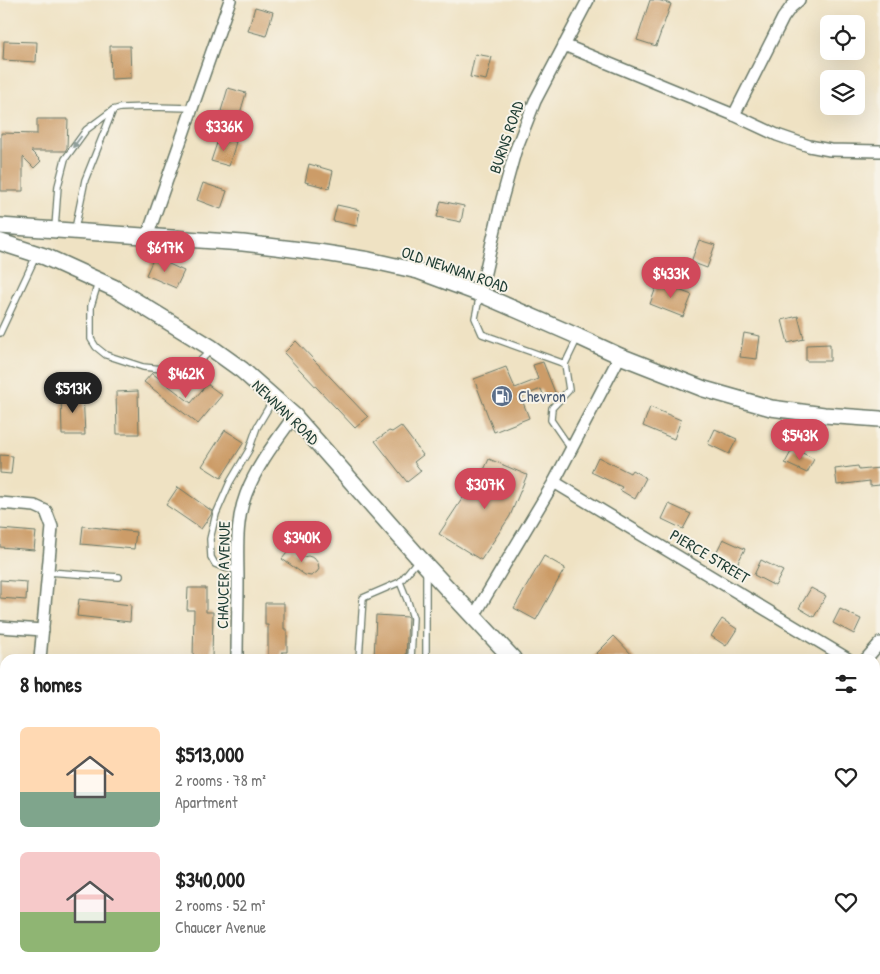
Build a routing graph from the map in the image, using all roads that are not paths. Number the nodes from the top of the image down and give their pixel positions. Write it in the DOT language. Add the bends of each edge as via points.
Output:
graph roads {
  1 [pos="588,0"];
  2 [pos="799,0"];
  3 [pos="229,1"];
  4 [pos="564,45"];
  5 [pos="192,108"];
  6 [pos="113,110"];
  7 [pos="734,115"];
  8 [pos="880,151"];
  9 [pos="0,226"];
  10 [pos="54,230"];
  11 [pos="75,232"];
  12 [pos="147,236"];
  13 [pos="0,242"];
  14 [pos="37,254"];
  15 [pos="98,281"];
  16 [pos="480,294"];
  17 [pos="0,333"];
  18 [pos="579,337"];
  19 [pos="212,349"];
  20 [pos="620,356"];
  21 [pos="565,364"];
  22 [pos="274,398"];
  23 [pos="294,416"];
  24 [pos="880,419"];
  25 [pos="571,449"];
  26 [pos="554,482"];
  27 [pos="0,503"];
  28 [pos="423,562"];
  29 [pos="238,570"];
  30 [pos="48,572"];
  31 [pos="119,577"];
  32 [pos="400,582"];
  33 [pos="474,616"];
  34 [pos="0,627"];
  35 [pos="43,630"];
  36 [pos="880,643"];
  37 [pos="41,654"];
  38 [pos="237,654"];
  39 [pos="359,654"];
  40 [pos="411,654"];
  41 [pos="426,654"];
  42 [pos="508,654"];
  43 [pos="840,654"];
  44 [pos="870,654"];
  1 -- 4 [label="street, BURNS ROAD"];
  2 -- 7 [label="street" via="783,18"];
  3 -- 5 [label="street"];
  4 -- 7 [label="street"];
  4 -- 16 [label="street, BURNS ROAD" via="535,101 515,152"];
  5 -- 6 [label="lane"];
  5 -- 12 [label="street"];
  6 -- 10 [label="lane, one-way" via="86,130 64,159"];
  6 -- 11 [label="lane" via="86,180"];
  7 -- 8 [label="street" via="809,146 830,150"];
  9 -- 10 [label="street, OLD NEWNAN ROAD"];
  10 -- 11 [label="street, OLD NEWNAN ROAD"];
  11 -- 12 [label="street, OLD NEWNAN ROAD"];
  12 -- 16 [label="street, OLD NEWNAN ROAD" via="243,243 369,260 418,271"];
  13 -- 14 [label="main road, NEWNAN ROAD"];
  14 -- 15 [label="main road, NEWNAN ROAD"];
  14 -- 17 [label="lane"];
  15 -- 19 [label="main road, NEWNAN ROAD"];
  15 -- 19 [label="lane" via="91,306 91,339 106,355 143,367 182,372"];
  16 -- 18 [label="street, OLD NEWNAN ROAD"];
  16 -- 21 [label="lane" via="475,318 482,334"];
  18 -- 20 [label="street, OLD NEWNAN ROAD"];
  18 -- 21 [label="lane"];
  19 -- 22 [label="main road, NEWNAN ROAD"];
  20 -- 24 [label="street, OLD NEWNAN ROAD" via="704,389 771,408"];
  20 -- 25 [label="street"];
  21 -- 25 [label="lane" via="568,390 552,408 551,420"];
  22 -- 23 [label="main road, NEWNAN ROAD"];
  22 -- 29 [label="lane" via="230,482 216,514 210,539 210,557 215,564"];
  23 -- 28 [label="main road, NEWNAN ROAD"];
  23 -- 29 [label="street, CHAUCER AVENUE" via="267,453 245,496 238,531"];
  25 -- 26 [label="street"];
  26 -- 33 [label="street"];
  26 -- 43 [label="street, PIERCE STREET"];
  27 -- 30 [label="street" via="35,506 46,511 52,527"];
  28 -- 32 [label="lane"];
  28 -- 33 [label="main road, NEWNAN ROAD"];
  28 -- 41 [label="lane"];
  29 -- 38 [label="street, CHAUCER AVENUE"];
  30 -- 31 [label="lane"];
  30 -- 35 [label="street"];
  32 -- 39 [label="lane" via="363,598"];
  32 -- 40 [label="lane" via="413,618"];
  33 -- 42 [label="main road, NEWNAN ROAD"];
  34 -- 35 [label="street"];
  35 -- 37 [label="street"];
  36 -- 44 [label="street"];
}
